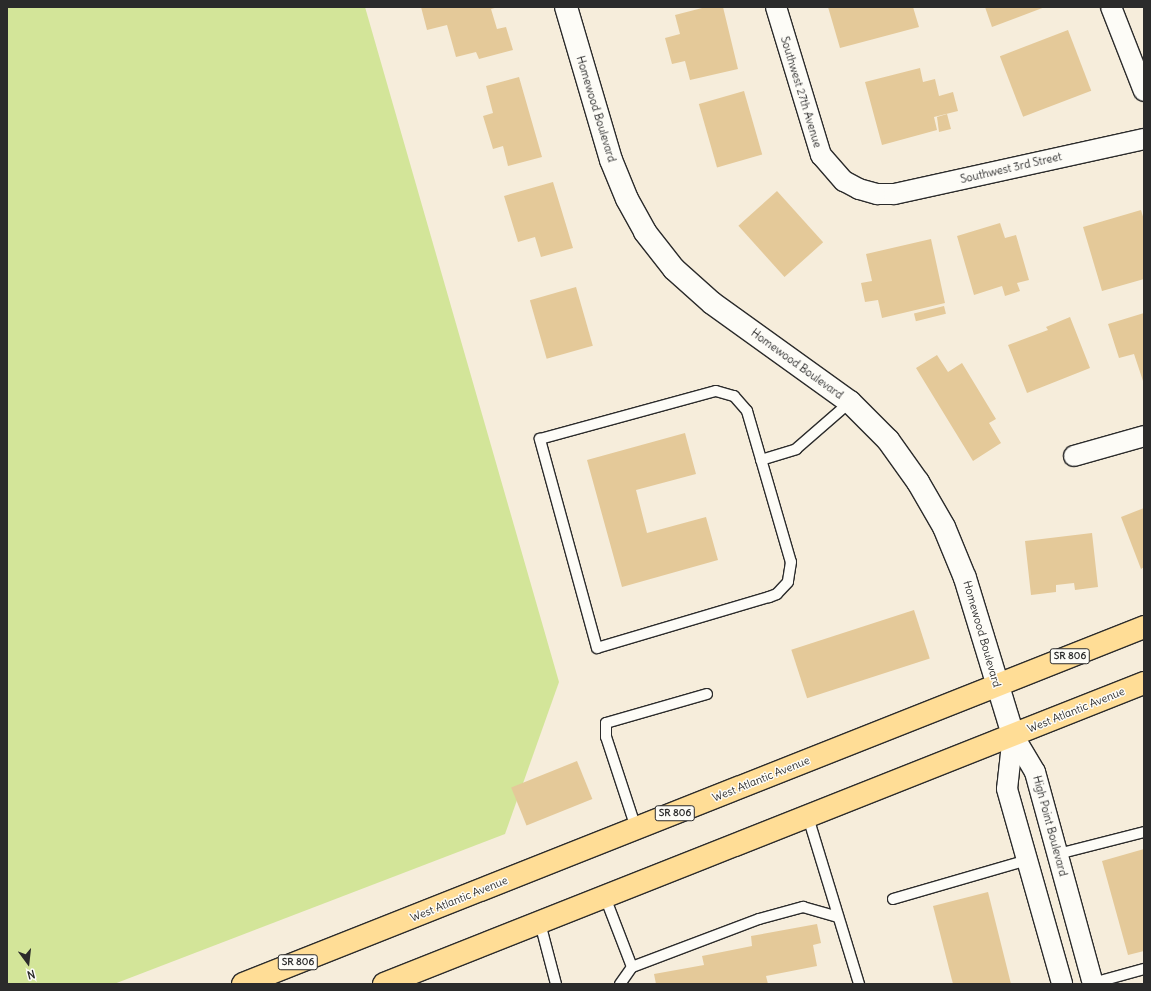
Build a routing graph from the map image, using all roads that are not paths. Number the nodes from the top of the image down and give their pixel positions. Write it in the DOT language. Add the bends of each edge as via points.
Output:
graph roads {
  1 [pos="566,7"];
  2 [pos="776,7"];
  3 [pos="1111,7"];
  4 [pos="1144,91"];
  5 [pos="1144,139"];
  6 [pos="877,194"];
  7 [pos="850,402"];
  8 [pos="1144,436"];
  9 [pos="1074,456"];
  10 [pos="761,460"];
  11 [pos="1144,627"];
  12 [pos="1144,683"];
  13 [pos="997,686"];
  14 [pos="707,694"];
  15 [pos="1013,735"];
  16 [pos="808,817"];
  17 [pos="636,828"];
  18 [pos="1144,832"];
  19 [pos="1058,854"];
  20 [pos="1027,860"];
  21 [pos="605,897"];
  22 [pos="893,899"];
  23 [pos="838,917"];
  24 [pos="540,923"];
  25 [pos="632,967"];
  26 [pos="1144,969"];
  27 [pos="243,984"];
  28 [pos="384,984"];
  29 [pos="556,984"];
  30 [pos="620,984"];
  31 [pos="859,984"];
  32 [pos="1062,984"];
  33 [pos="1093,984"];
  1 -- 7 [label="street, Homewood Boulevard" via="610,160 645,232 674,269 712,302"];
  2 -- 6 [label="street, Southwest 27th Avenue" via="820,155 844,181"];
  3 -- 4 [label="street"];
  5 -- 6 [label="street, Southwest 3rd Street" via="894,194"];
  7 -- 10 [label="lane" via="796,449"];
  7 -- 13 [label="street, Homewood Boulevard" via="888,440 918,482 944,527 965,578"];
  8 -- 9 [label="street"];
  10 -- 10 [label="lane" via="747,411 742,403 734,396 716,391 540,439 597,648 769,597 784,589 791,574 791,566"];
  11 -- 13 [label="main road, West Atlantic Avenue / SR 806"];
  12 -- 15 [label="main road, West Atlantic Avenue"];
  13 -- 15 [label="street, Homewood Boulevard"];
  13 -- 17 [label="main road, West Atlantic Avenue / SR 806"];
  14 -- 17 [label="lane" via="606,723 606,737"];
  15 -- 16 [label="main road, West Atlantic Avenue"];
  15 -- 19 [label="street, High Point Boulevard" via="1035,772"];
  15 -- 20 [label="street" via="1006,789"];
  16 -- 21 [label="main road, West Atlantic Avenue"];
  16 -- 23 [label="lane"];
  17 -- 27 [label="main road, West Atlantic Avenue / SR 806"];
  18 -- 19 [label="lane"];
  19 -- 33 [label="street, High Point Boulevard"];
  20 -- 22 [label="lane"];
  20 -- 32 [label="street"];
  21 -- 24 [label="main road, West Atlantic Avenue"];
  21 -- 25 [label="lane"];
  23 -- 25 [label="lane" via="803,908 796,909 759,919"];
  23 -- 31 [label="lane"];
  24 -- 28 [label="main road, West Atlantic Avenue"];
  24 -- 29 [label="lane"];
  25 -- 30 [label="lane"];
  26 -- 33 [label="lane"];
}
